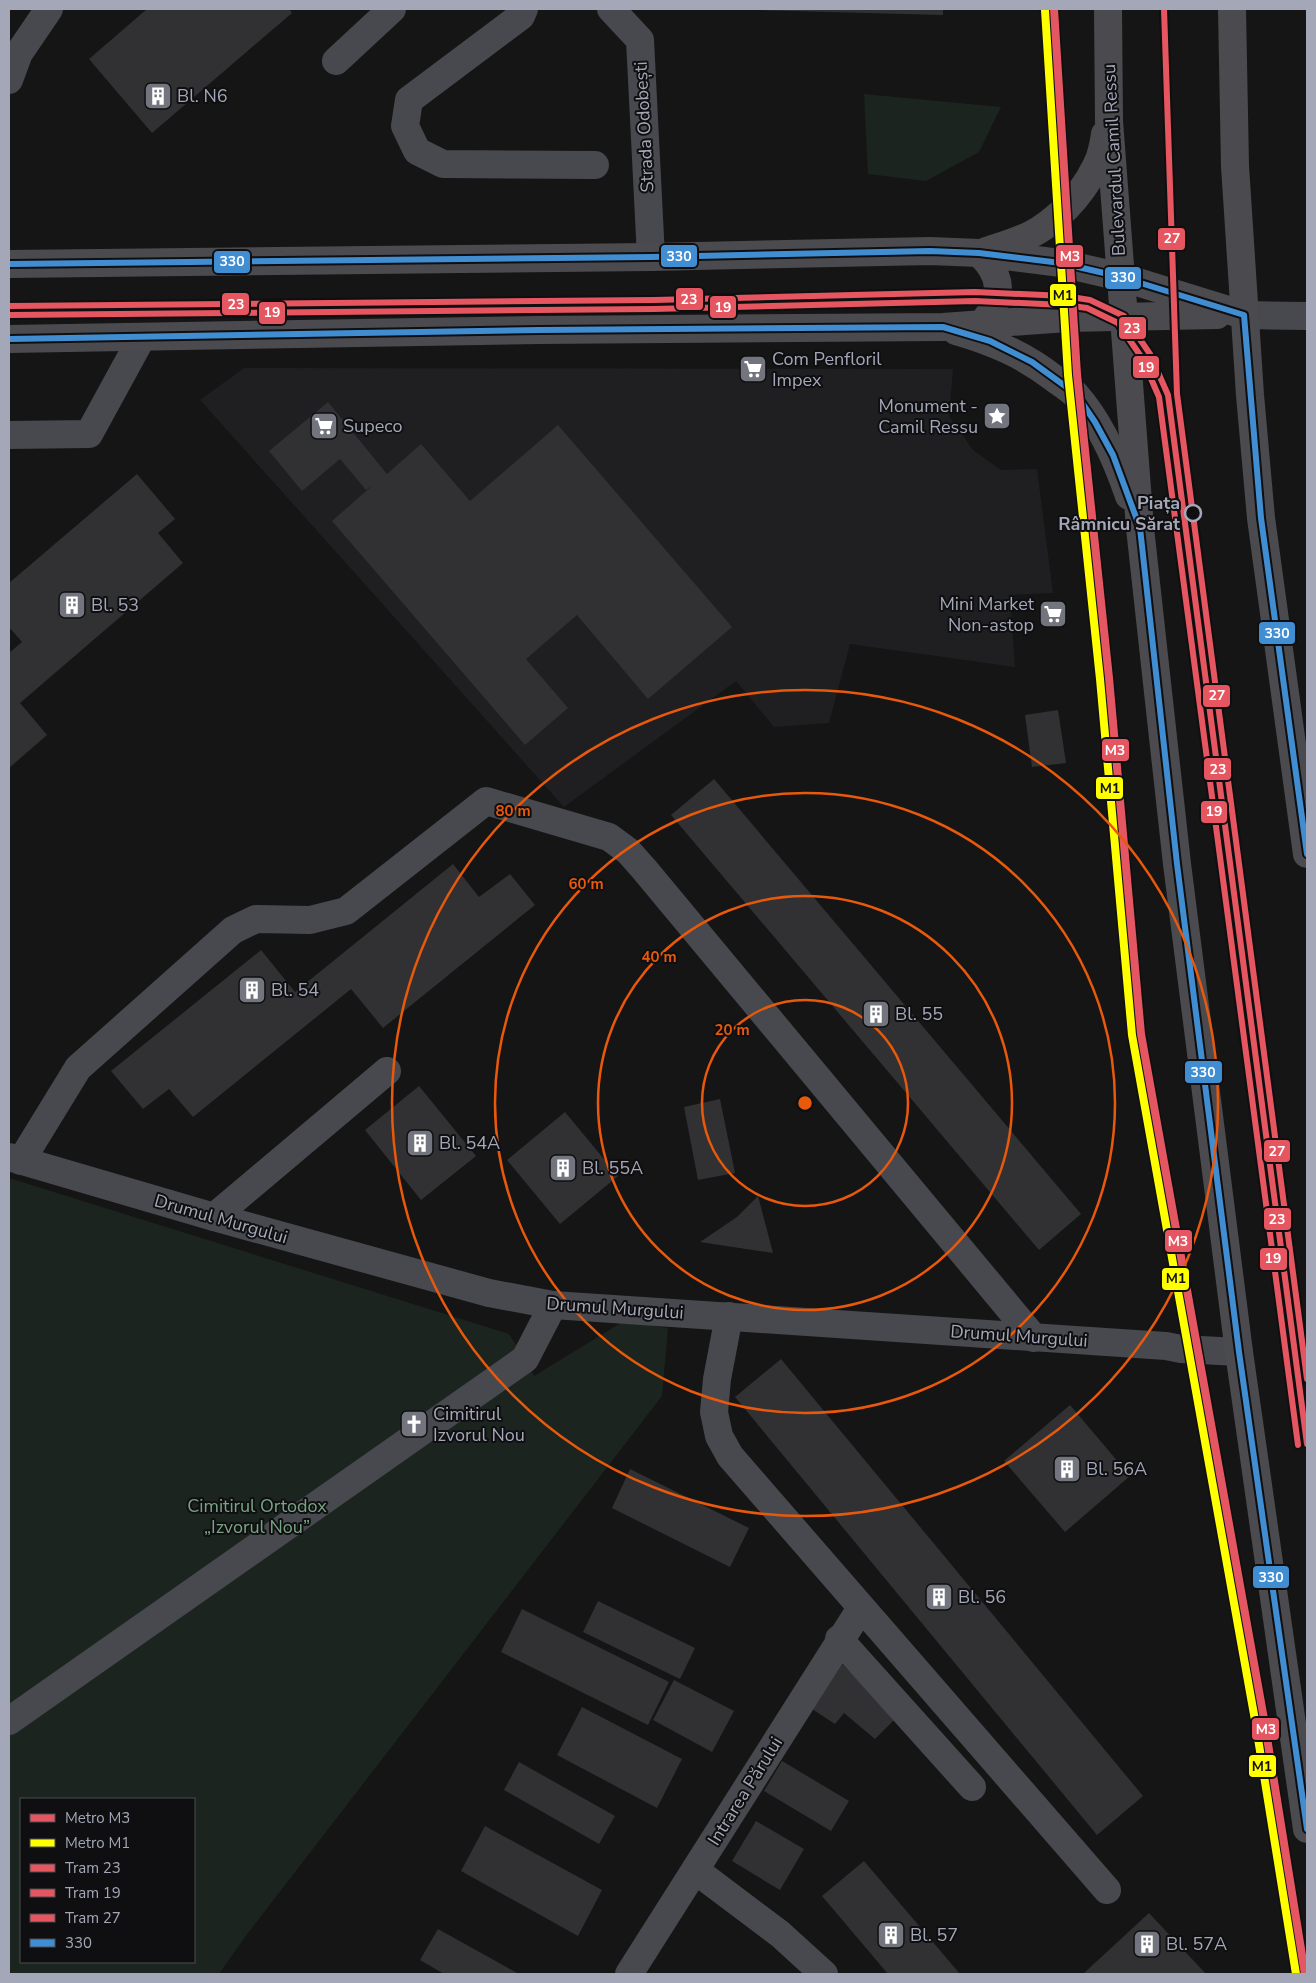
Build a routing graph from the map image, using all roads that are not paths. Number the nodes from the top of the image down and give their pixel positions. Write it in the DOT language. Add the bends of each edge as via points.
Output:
graph roads {
  1 [pos="24,9"];
  2 [pos="49,9"];
  3 [pos="392,9"];
  4 [pos="524,9"];
  5 [pos="611,9"];
  6 [pos="1108,9"];
  7 [pos="1232,9"];
  8 [pos="31,35"];
  9 [pos="336,61"];
  10 [pos="9,80"];
  11 [pos="1109,121"];
  12 [pos="595,165"];
  13 [pos="979,253"];
  14 [pos="650,257"];
  15 [pos="9,264"];
  16 [pos="1121,276"];
  17 [pos="1244,315"];
  18 [pos="1124,316"];
  19 [pos="1307,316"];
  20 [pos="983,323"];
  21 [pos="943,327"];
  22 [pos="142,337"];
  23 [pos="9,339"];
  24 [pos="9,435"];
  25 [pos="1140,528"];
  26 [pos="1307,854"];
  27 [pos="387,1071"];
  28 [pos="15,1159"];
  29 [pos="214,1217"];
  30 [pos="553,1305"];
  31 [pos="729,1316"];
  32 [pos="1034,1338"];
  33 [pos="1239,1352"];
  34 [pos="861,1608"];
  35 [pos="840,1639"];
  36 [pos="9,1721"];
  37 [pos="972,1787"];
  38 [pos="1307,1830"];
  39 [pos="696,1870"];
  40 [pos="1108,1890"];
  41 [pos="629,1974"];
  42 [pos="824,1974"];
  1 -- 8 [label="street"];
  2 -- 8 [label="street"];
  3 -- 9 [label="street"];
  4 -- 12 [label="street" via="521,16 409,100 405,126 417,151 443,164"];
  5 -- 14 [label="street, Strada Odobești" via="640,40"];
  6 -- 11 [label="main road, Bulevardul Camil Ressu"];
  7 -- 17 [label="main road" via="1235,166"];
  8 -- 10 [label="street" via="19,53"];
  11 -- 13 [label="main road" via="1100,157 1082,190 1056,218 1015,241"];
  11 -- 16 [label="main road, Bulevardul Camil Ressu"];
  13 -- 14 [label="main road" via="930,251"];
  13 -- 16 [label="main road" via="1061,263"];
  13 -- 20 [label="main road" via="996,275 998,293 994,309"];
  14 -- 15 [label="main road"];
  16 -- 17 [label="main road"];
  16 -- 18 [label="main road, Bulevardul Camil Ressu"];
  17 -- 18 [label="main road"];
  17 -- 19 [label="street"];
  17 -- 26 [label="main road" via="1261,518"];
  18 -- 20 [label="main road"];
  18 -- 25 [label="main road, Bulevardul Camil Ressu"];
  20 -- 21 [label="main road"];
  21 -- 22 [label="main road"];
  21 -- 25 [label="main road" via="990,341 1032,362 1076,394 1113,455"];
  22 -- 23 [label="main road"];
  22 -- 24 [label="street" via="88,434"];
  25 -- 33 [label="main road, Bulevardul Camil Ressu" via="1177,864"];
  27 -- 29 [label="street"];
  28 -- 29 [label="street, Drumul Murgului"];
  28 -- 32 [label="street" via="78,1068 233,930 256,919 310,920 346,911 486,801 600,834 628,851"];
  29 -- 30 [label="street, Drumul Murgului" via="489,1293"];
  30 -- 31 [label="street, Drumul Murgului"];
  30 -- 36 [label="street" via="525,1358"];
  31 -- 32 [label="street, Drumul Murgului"];
  31 -- 34 [label="street" via="714,1412 719,1436 730,1456"];
  32 -- 33 [label="street, Drumul Murgului"];
  33 -- 38 [label="main road, Bulevardul Camil Ressu"];
  34 -- 35 [label="street, Intrarea Părului"];
  34 -- 40 [label="street"];
  35 -- 37 [label="street"];
  35 -- 39 [label="street, Intrarea Părului"];
  39 -- 41 [label="street, Intrarea Părului"];
  39 -- 42 [label="street" via="780,1934"];
}
